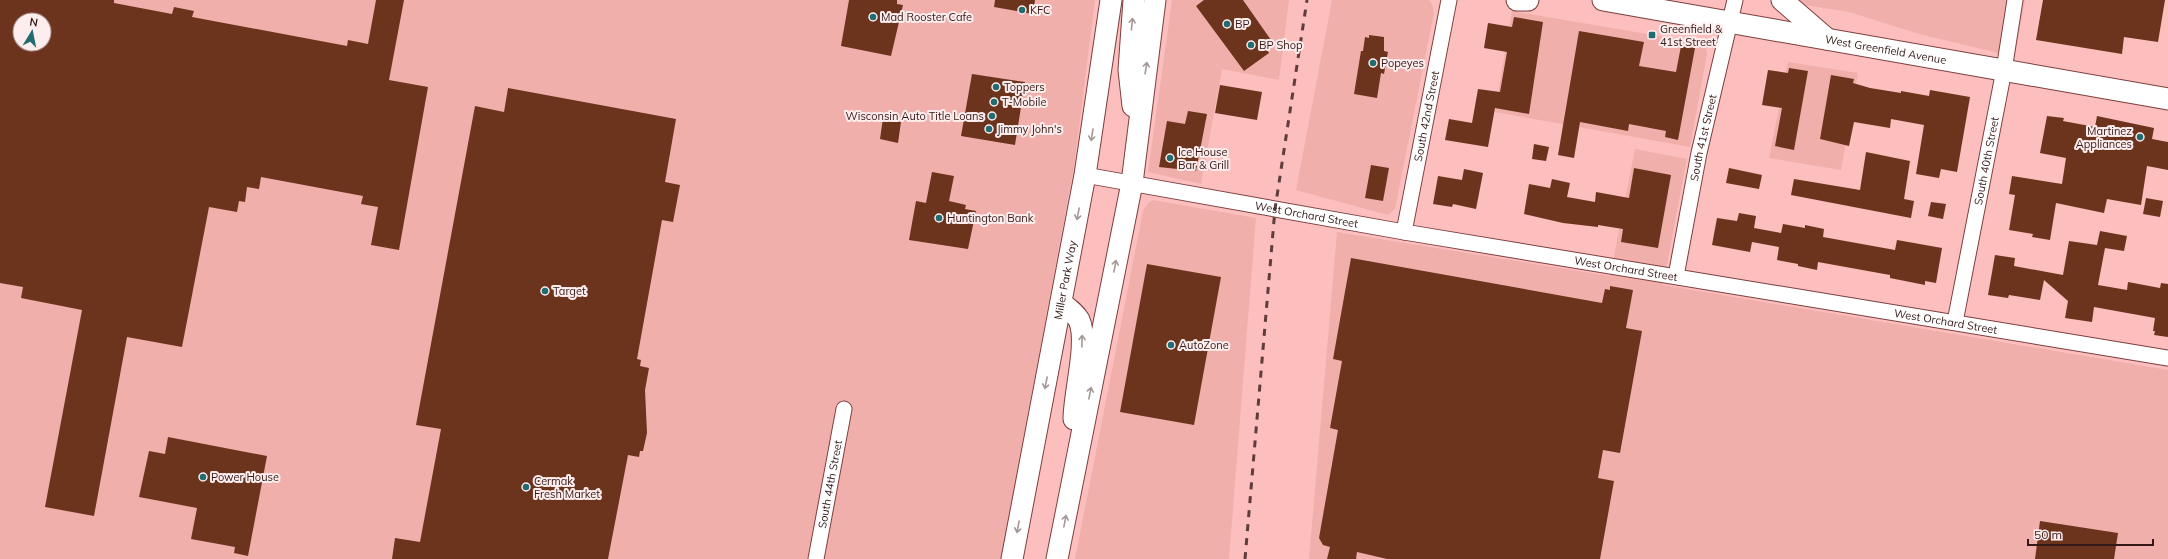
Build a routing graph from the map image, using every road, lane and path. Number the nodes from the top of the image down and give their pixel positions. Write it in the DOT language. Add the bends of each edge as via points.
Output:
graph roads {
  1 [pos="1112,0"];
  2 [pos="1134,0"];
  3 [pos="1155,0"];
  4 [pos="1448,0"];
  5 [pos="1517,0"];
  6 [pos="1528,0"];
  7 [pos="1603,0"];
  8 [pos="1735,0"];
  9 [pos="1782,0"];
  10 [pos="2015,0"];
  11 [pos="1728,21"];
  12 [pos="1828,39"];
  13 [pos="2004,70"];
  14 [pos="2168,100"];
  15 [pos="1137,132"];
  16 [pos="1085,175"];
  17 [pos="1132,183"];
  18 [pos="1404,232"];
  19 [pos="1676,276"];
  20 [pos="1061,303"];
  21 [pos="1955,322"];
  22 [pos="2168,358"];
  23 [pos="844,409"];
  24 [pos="1074,477"];
  25 [pos="816,559"];
  26 [pos="1012,559"];
  27 [pos="1057,559"];
  1 -- 16 [label="main road, Miller Park Way, one-way"];
  15 -- 2 [label="main road, one-way" via="1129,70"];
  15 -- 3 [label="main road, one-way"];
  4 -- 18 [label="street, South 42nd Street"];
  5 -- 6 [label="main road"];
  7 -- 11 [label="main road, West Greenfield Avenue"];
  8 -- 11 [label="street, South 41st Street"];
  9 -- 12 [label="main road"];
  10 -- 13 [label="street, South 40th Street"];
  11 -- 12 [label="main road, West Greenfield Avenue"];
  11 -- 19 [label="street, South 41st Street"];
  12 -- 13 [label="main road, West Greenfield Avenue"];
  13 -- 14 [label="main road, West Greenfield Avenue"];
  13 -- 21 [label="street, South 40th Street"];
  15 -- 17 [label="main road"];
  16 -- 17 [label="street, West Orchard Street"];
  16 -- 20 [label="main road, Miller Park Way, one-way"];
  17 -- 18 [label="street, West Orchard Street"];
  24 -- 17 [label="main road, one-way"];
  18 -- 19 [label="street, West Orchard Street"];
  19 -- 21 [label="street, West Orchard Street"];
  24 -- 20 [label="main road, one-way" via="1074,415 1082,330 1079,319"];
  20 -- 26 [label="main road, Miller Park Way, one-way"];
  21 -- 22 [label="street, West Orchard Street"];
  23 -- 25 [label="street, South 44th Street"];
  27 -- 24 [label="main road, one-way"];
}
